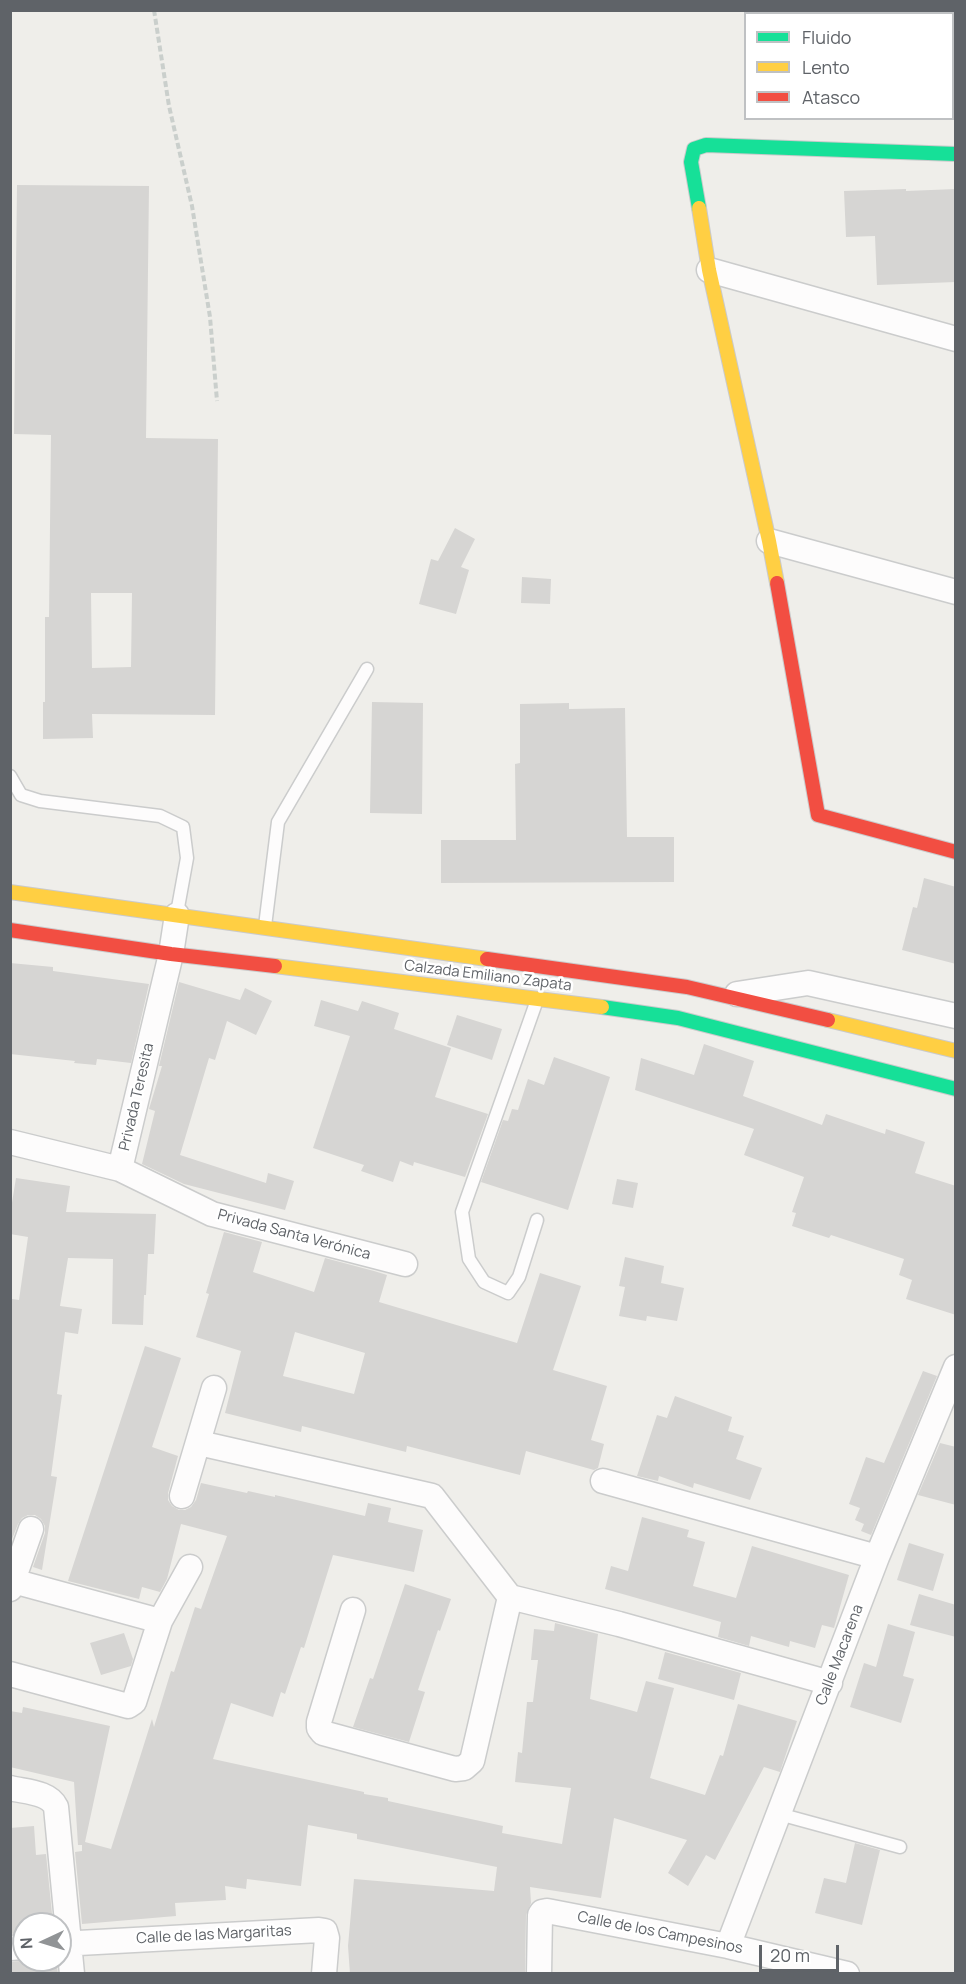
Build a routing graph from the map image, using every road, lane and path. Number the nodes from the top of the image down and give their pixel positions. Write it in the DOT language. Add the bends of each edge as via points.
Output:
graph roads {
  1 [pos="154,10"];
  2 [pos="956,154"];
  3 [pos="709,270"];
  4 [pos="956,339"];
  5 [pos="217,401"];
  6 [pos="769,541"];
  7 [pos="956,592"];
  8 [pos="367,669"];
  9 [pos="10,776"];
  10 [pos="956,852"];
  11 [pos="10,892"];
  12 [pos="177,915"];
  13 [pos="265,927"];
  14 [pos="10,930"];
  15 [pos="171,954"];
  16 [pos="724,996"];
  17 [pos="538,999"];
  18 [pos="956,1016"];
  19 [pos="956,1051"];
  20 [pos="956,1089"];
  21 [pos="10,1142"];
  22 [pos="120,1169"];
  23 [pos="537,1220"];
  24 [pos="405,1264"];
  25 [pos="956,1367"];
  26 [pos="214,1388"];
  27 [pos="198,1443"];
  28 [pos="603,1481"];
  29 [pos="182,1497"];
  30 [pos="31,1529"];
  31 [pos="877,1557"];
  32 [pos="190,1567"];
  33 [pos="12,1585"];
  34 [pos="510,1597"];
  35 [pos="353,1610"];
  36 [pos="160,1621"];
  37 [pos="10,1674"];
  38 [pos="830,1683"];
  39 [pos="10,1788"];
  40 [pos="779,1814"];
  41 [pos="900,1847"];
  42 [pos="63,1912"];
  43 [pos="72,1943"];
  44 [pos="728,1946"];
  45 [pos="324,1974"];
  46 [pos="539,1974"];
  47 [pos="847,1974"];
  1 -- 5 [label="path" via="210,317"];
  2 -- 3 [label="main road" via="706,146 694,149 691,162"];
  3 -- 4 [label="street"];
  3 -- 6 [label="main road"];
  6 -- 7 [label="street"];
  6 -- 10 [label="main road" via="818,815"];
  8 -- 13 [label="lane" via="278,822"];
  9 -- 12 [label="lane" via="21,795 40,801 160,816 183,827 187,858"];
  11 -- 12 [label="main road, Calzada Emiliano Zapata"];
  12 -- 13 [label="main road, Calzada Emiliano Zapata"];
  12 -- 15 [label="street, Privada Teresita"];
  13 -- 16 [label="main road, Calzada Emiliano Zapata" via="687,987"];
  14 -- 15 [label="main road, Calzada Emiliano Zapata"];
  15 -- 17 [label="main road, Calzada Emiliano Zapata"];
  15 -- 22 [label="street, Privada Teresita"];
  16 -- 18 [label="street" via="808,983"];
  16 -- 19 [label="main road, Calzada Emiliano Zapata"];
  17 -- 20 [label="main road, Calzada Emiliano Zapata" via="678,1018"];
  17 -- 23 [label="lane" via="462,1212 468,1259 484,1282 508,1293 519,1277"];
  21 -- 22 [label="street, Privada Teresita"];
  22 -- 24 [label="street, Privada Santa Verónica" via="212,1214"];
  25 -- 31 [label="street, Calle Macarena"];
  26 -- 27 [label="street"];
  27 -- 29 [label="street"];
  27 -- 34 [label="street" via="432,1496"];
  28 -- 31 [label="street"];
  30 -- 33 [label="street"];
  31 -- 38 [label="street, Calle Macarena"];
  32 -- 36 [label="street"];
  33 -- 36 [label="street"];
  34 -- 35 [label="street" via="472,1761 455,1769 323,1733 319,1728"];
  34 -- 38 [label="street"];
  36 -- 37 [label="street" via="134,1702 128,1706"];
  38 -- 40 [label="street, Calle Macarena"];
  39 -- 42 [label="street" via="47,1797 56,1808"];
  40 -- 41 [label="lane"];
  40 -- 44 [label="street, Calle Macarena"];
  43 -- 45 [label="street, Calle de las Margaritas" via="319,1930 325,1931 327,1938"];
  44 -- 46 [label="street, Calle de los Campesinos" via="547,1911 540,1915"];
  44 -- 47 [label="street, Calle de los Campesinos"];
}
